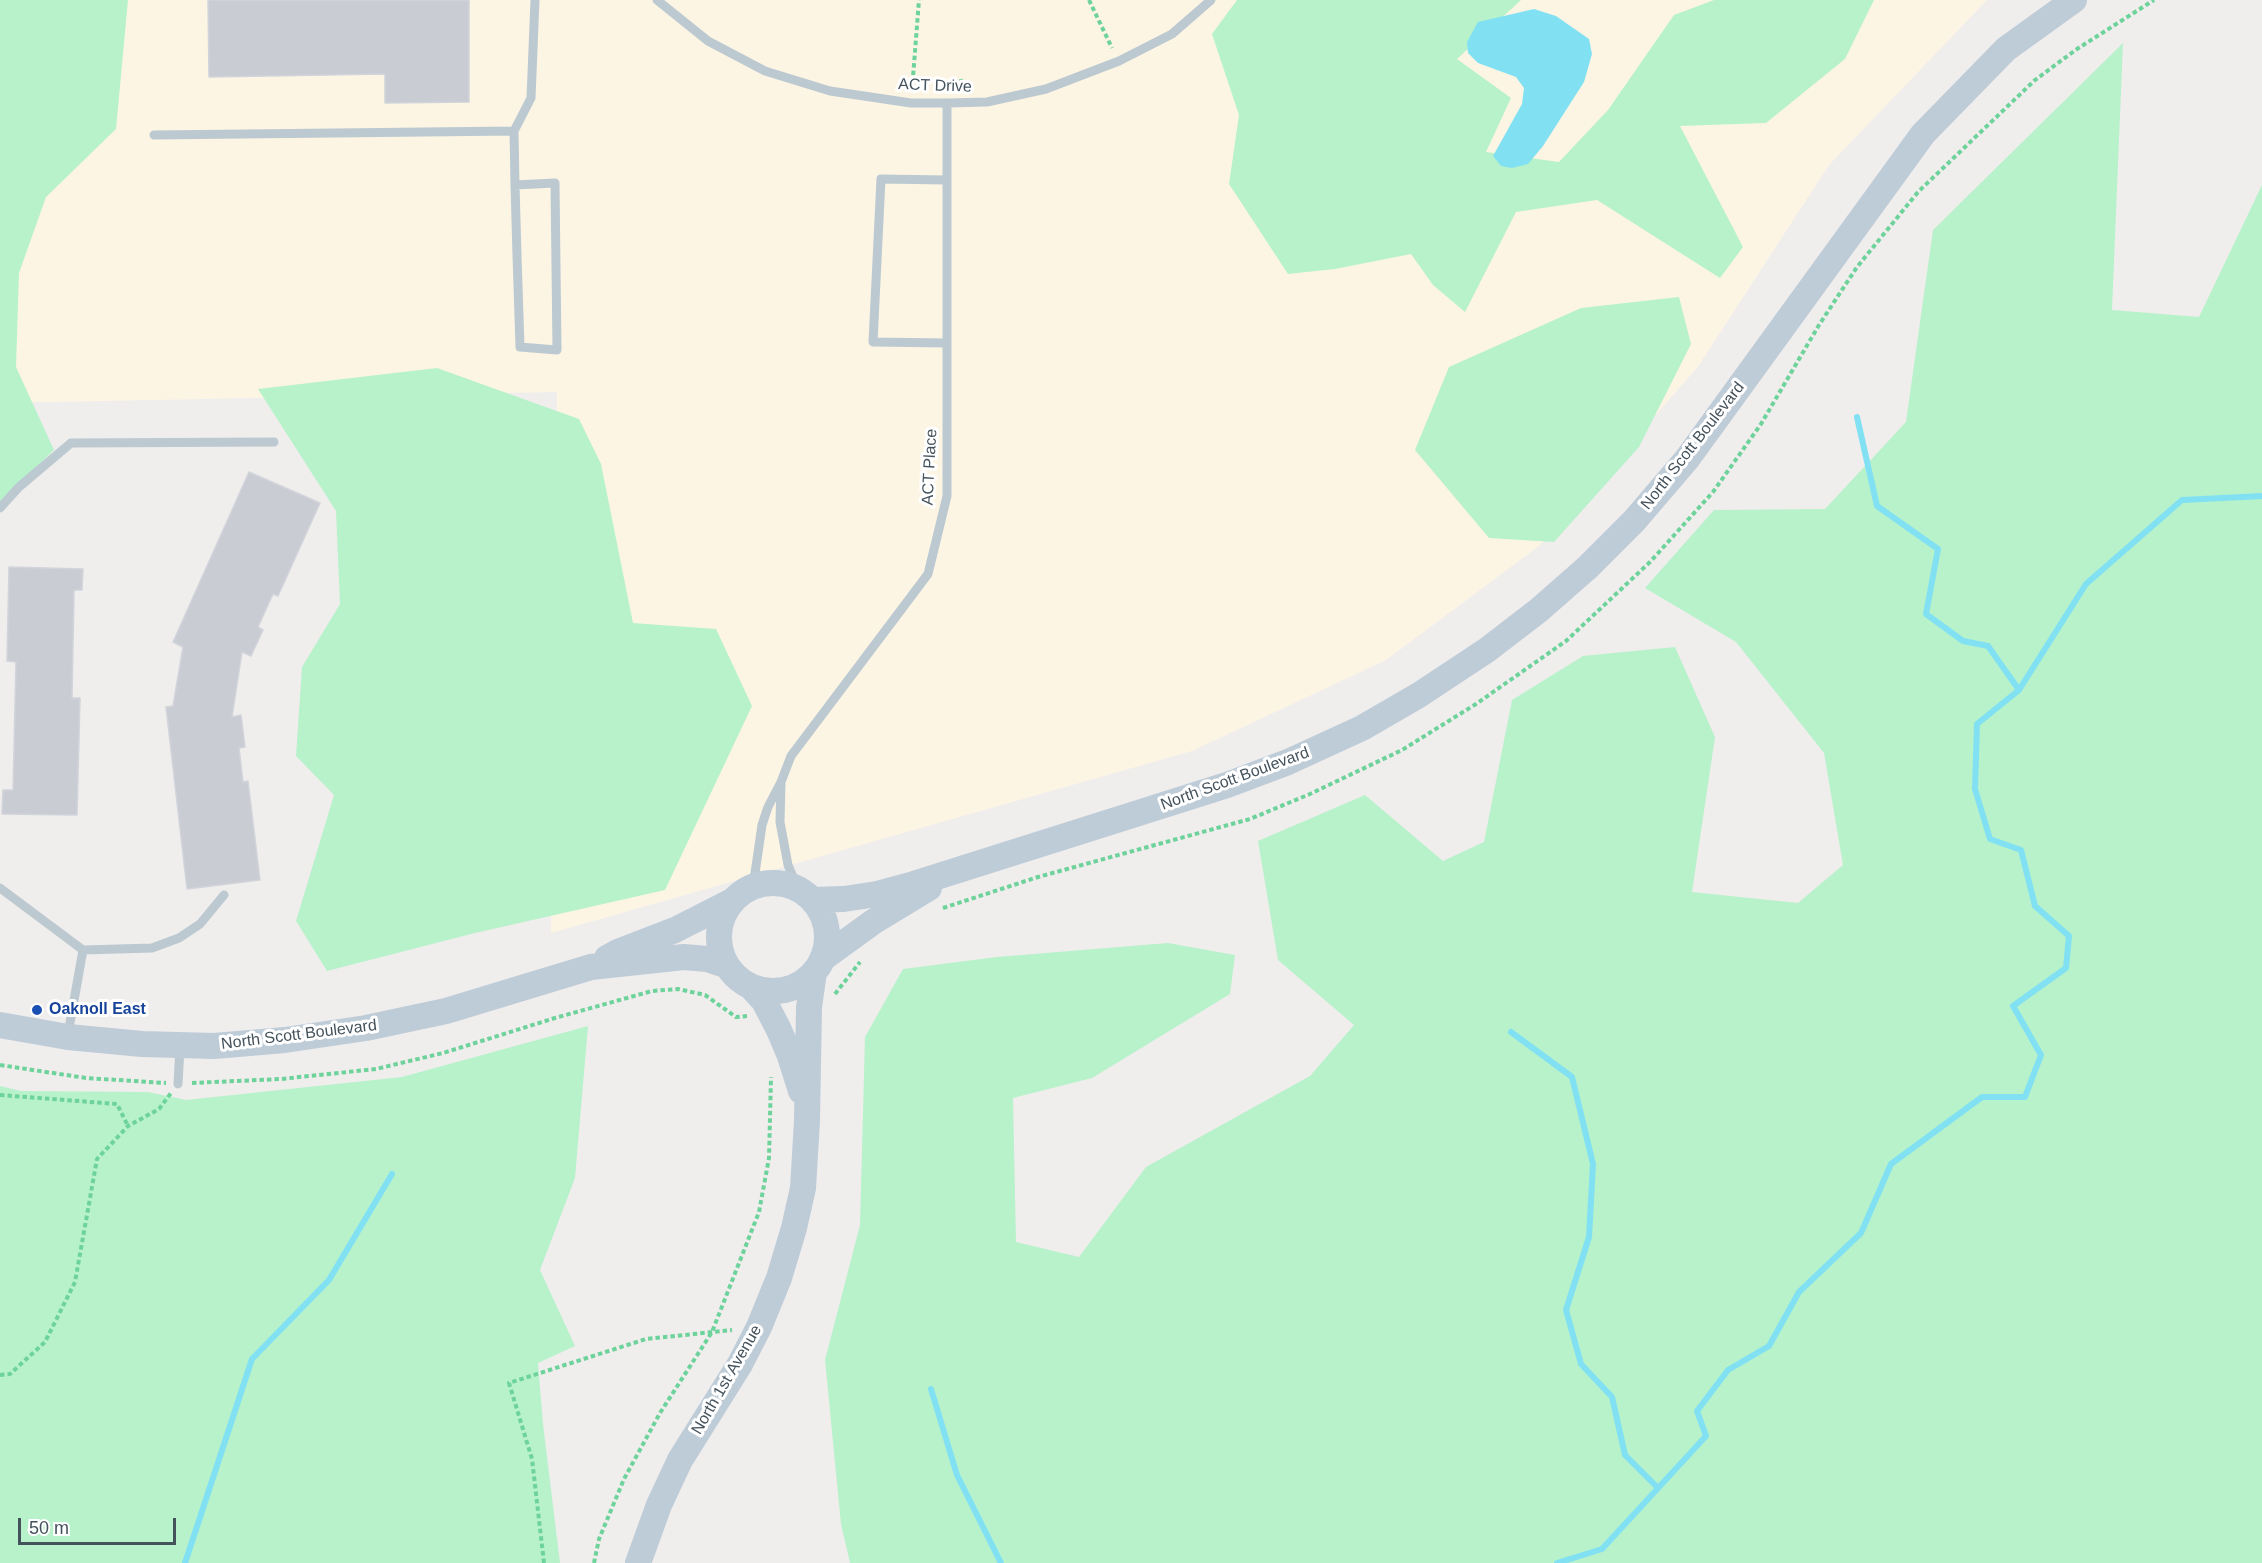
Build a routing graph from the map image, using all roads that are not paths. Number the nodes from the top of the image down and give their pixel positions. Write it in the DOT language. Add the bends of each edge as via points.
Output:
graph roads {
  1 [pos="535,0"];
  2 [pos="657,0"];
  3 [pos="1211,0"];
  4 [pos="2074,0"];
  5 [pos="947,104"];
  6 [pos="514,131"];
  7 [pos="154,135"];
  8 [pos="947,180"];
  9 [pos="515,185"];
  10 [pos="947,343"];
  11 [pos="274,442"];
  12 [pos="0,508"];
  13 [pos="782,782"];
  14 [pos="948,874"];
  15 [pos="0,888"];
  16 [pos="224,895"];
  17 [pos="740,895"];
  18 [pos="805,895"];
  19 [pos="83,950"];
  20 [pos="726,965"];
  21 [pos="818,966"];
  22 [pos="591,967"];
  23 [pos="751,987"];
  24 [pos="0,1025"];
  25 [pos="68,1037"];
  26 [pos="180,1045"];
  27 [pos="178,1084"];
  28 [pos="807,1120"];
  29 [pos="638,1563"];
  1 -- 6 [label="lane" via="531,98"];
  2 -- 5 [label="lane, ACT Drive" via="708,41 765,71 830,91 910,103"];
  3 -- 5 [label="lane, ACT Drive" via="1172,34 1119,61 1046,90 987,102"];
  4 -- 14 [label="main road, North Scott Boulevard" via="2006,49 1923,134 1687,459 1634,521 1539,610 1419,696 1288,762"];
  5 -- 8 [label="lane, ACT Place"];
  6 -- 7 [label="lane"];
  6 -- 9 [label="lane"];
  8 -- 10 [label="lane, ACT Place"];
  8 -- 10 [label="lane" via="881,179 873,342"];
  9 -- 9 [label="lane" via="520,347 557,350 555,183"];
  10 -- 13 [label="lane, ACT Place" via="947,496 928,574 791,756"];
  11 -- 12 [label="lane" via="71,443"];
  13 -- 17 [label="lane, ACT Place" via="762,825 754,880"];
  13 -- 18 [label="lane, ACT Place" via="780,822 788,865"];
  14 -- 18 [label="main road, North Scott Boulevard" via="844,899"];
  14 -- 21 [label="main road, North Scott Boulevard" via="873,922"];
  15 -- 19 [label="lane"];
  16 -- 19 [label="lane" via="200,924 179,939 152,948"];
  17 -- 18 [label="main road" via="761,884 780,883"];
  17 -- 20 [label="main road" via="723,915 718,932"];
  17 -- 22 [label="main road, North Scott Boulevard" via="675,930"];
  18 -- 21 [label="main road" via="823,916 827,934 825,953"];
  19 -- 25 [label="lane"];
  20 -- 22 [label="main road, North Scott Boulevard" via="684,957"];
  20 -- 23 [label="main road" via="736,978"];
  21 -- 23 [label="main road" via="803,982 786,990"];
  21 -- 28 [label="main road, North 1st Avenue" via="809,1007"];
  22 -- 26 [label="main road, North Scott Boulevard" via="446,1011 366,1028 285,1040"];
  23 -- 28 [label="main road, North 1st Avenue" via="764,1001 790,1056"];
  24 -- 25 [label="main road, North Scott Boulevard"];
  25 -- 26 [label="main road, North Scott Boulevard"];
  26 -- 27 [label="lane"];
  28 -- 29 [label="main road, North 1st Avenue" via="803,1188 779,1278 740,1364 680,1460"];
}
